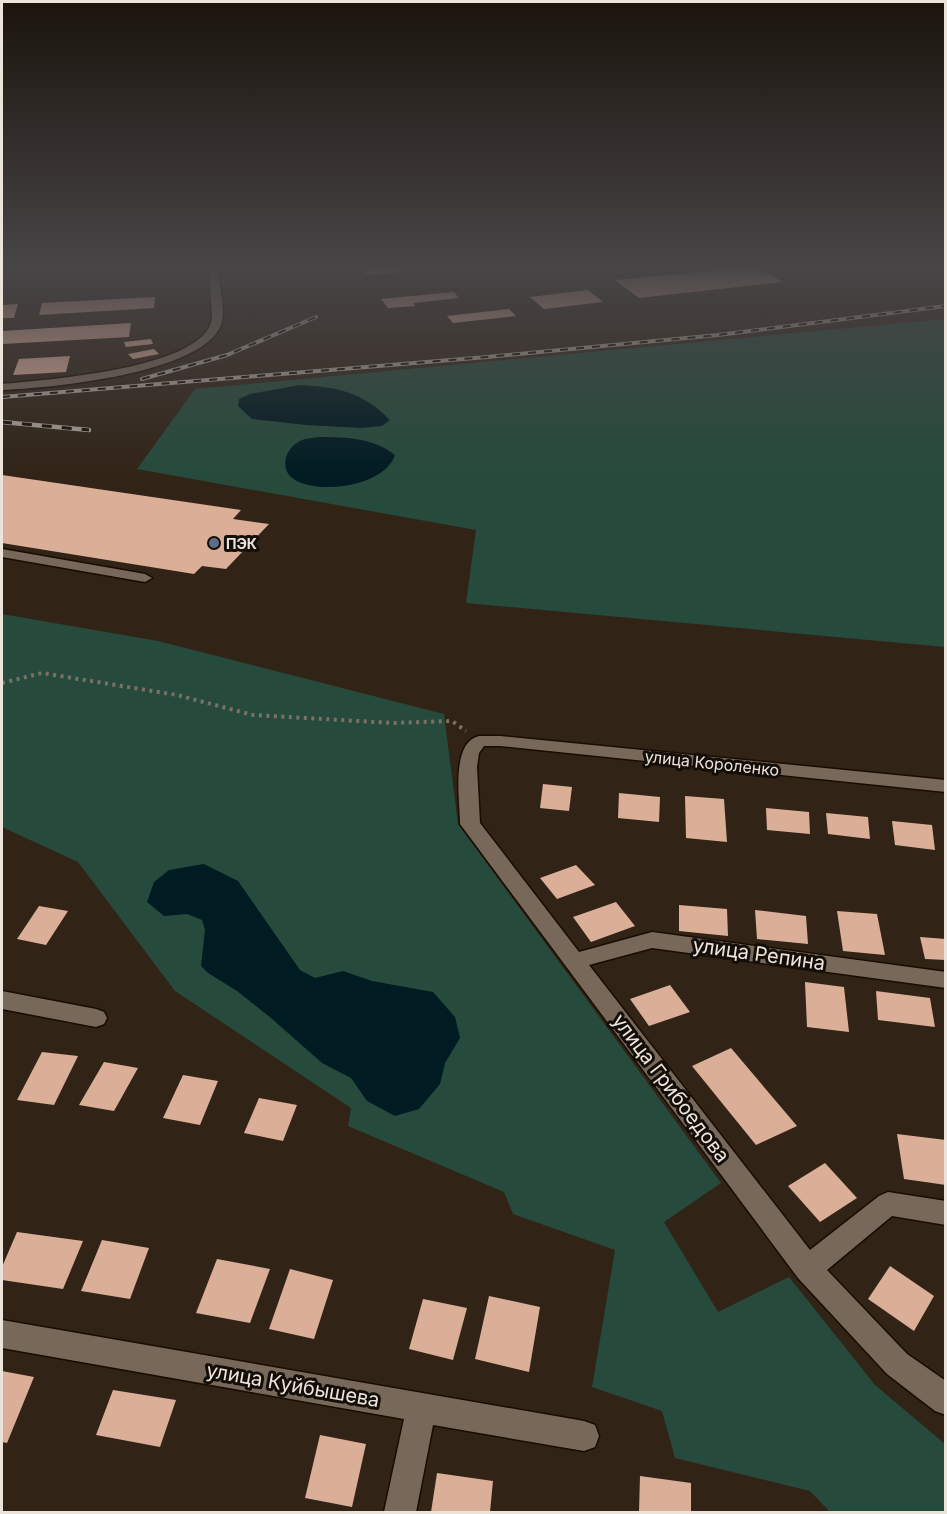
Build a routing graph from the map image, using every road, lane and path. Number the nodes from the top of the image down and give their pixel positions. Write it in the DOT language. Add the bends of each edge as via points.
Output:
graph roads {
  1 [pos="210,336"];
  2 [pos="2,387"];
  3 [pos="2,554"];
  4 [pos="145,578"];
  5 [pos="2,683"];
  6 [pos="479,741"];
  7 [pos="945,786"];
  8 [pos="574,962"];
  9 [pos="945,980"];
  10 [pos="2,1000"];
  11 [pos="96,1018"];
  12 [pos="945,1213"];
  13 [pos="808,1269"];
  14 [pos="2,1334"];
  15 [pos="945,1400"];
  16 [pos="422,1407"];
  17 [pos="584,1436"];
  18 [pos="400,1512"];
  1 -- 2 [label="street" via="189,352 167,361 108,374"];
  3 -- 4 [label="street"];
  5 -- 6 [label="path" via="42,672 177,695 253,714 393,723 452,721"];
  6 -- 7 [label="street, улица Короленко"];
  6 -- 8 [label="street, улица Грибоедова" via="470,752 468,767 470,824"];
  8 -- 9 [label="street, улица Репина" via="652,940"];
  8 -- 13 [label="street, улица Грибоедова"];
  10 -- 11 [label="street"];
  12 -- 13 [label="street" via="888,1204"];
  13 -- 15 [label="street, улица Грибоедова" via="897,1364"];
  14 -- 16 [label="street, улица Куйбышева"];
  16 -- 17 [label="street, улица Куйбышева"];
  16 -- 18 [label="street"];
}
